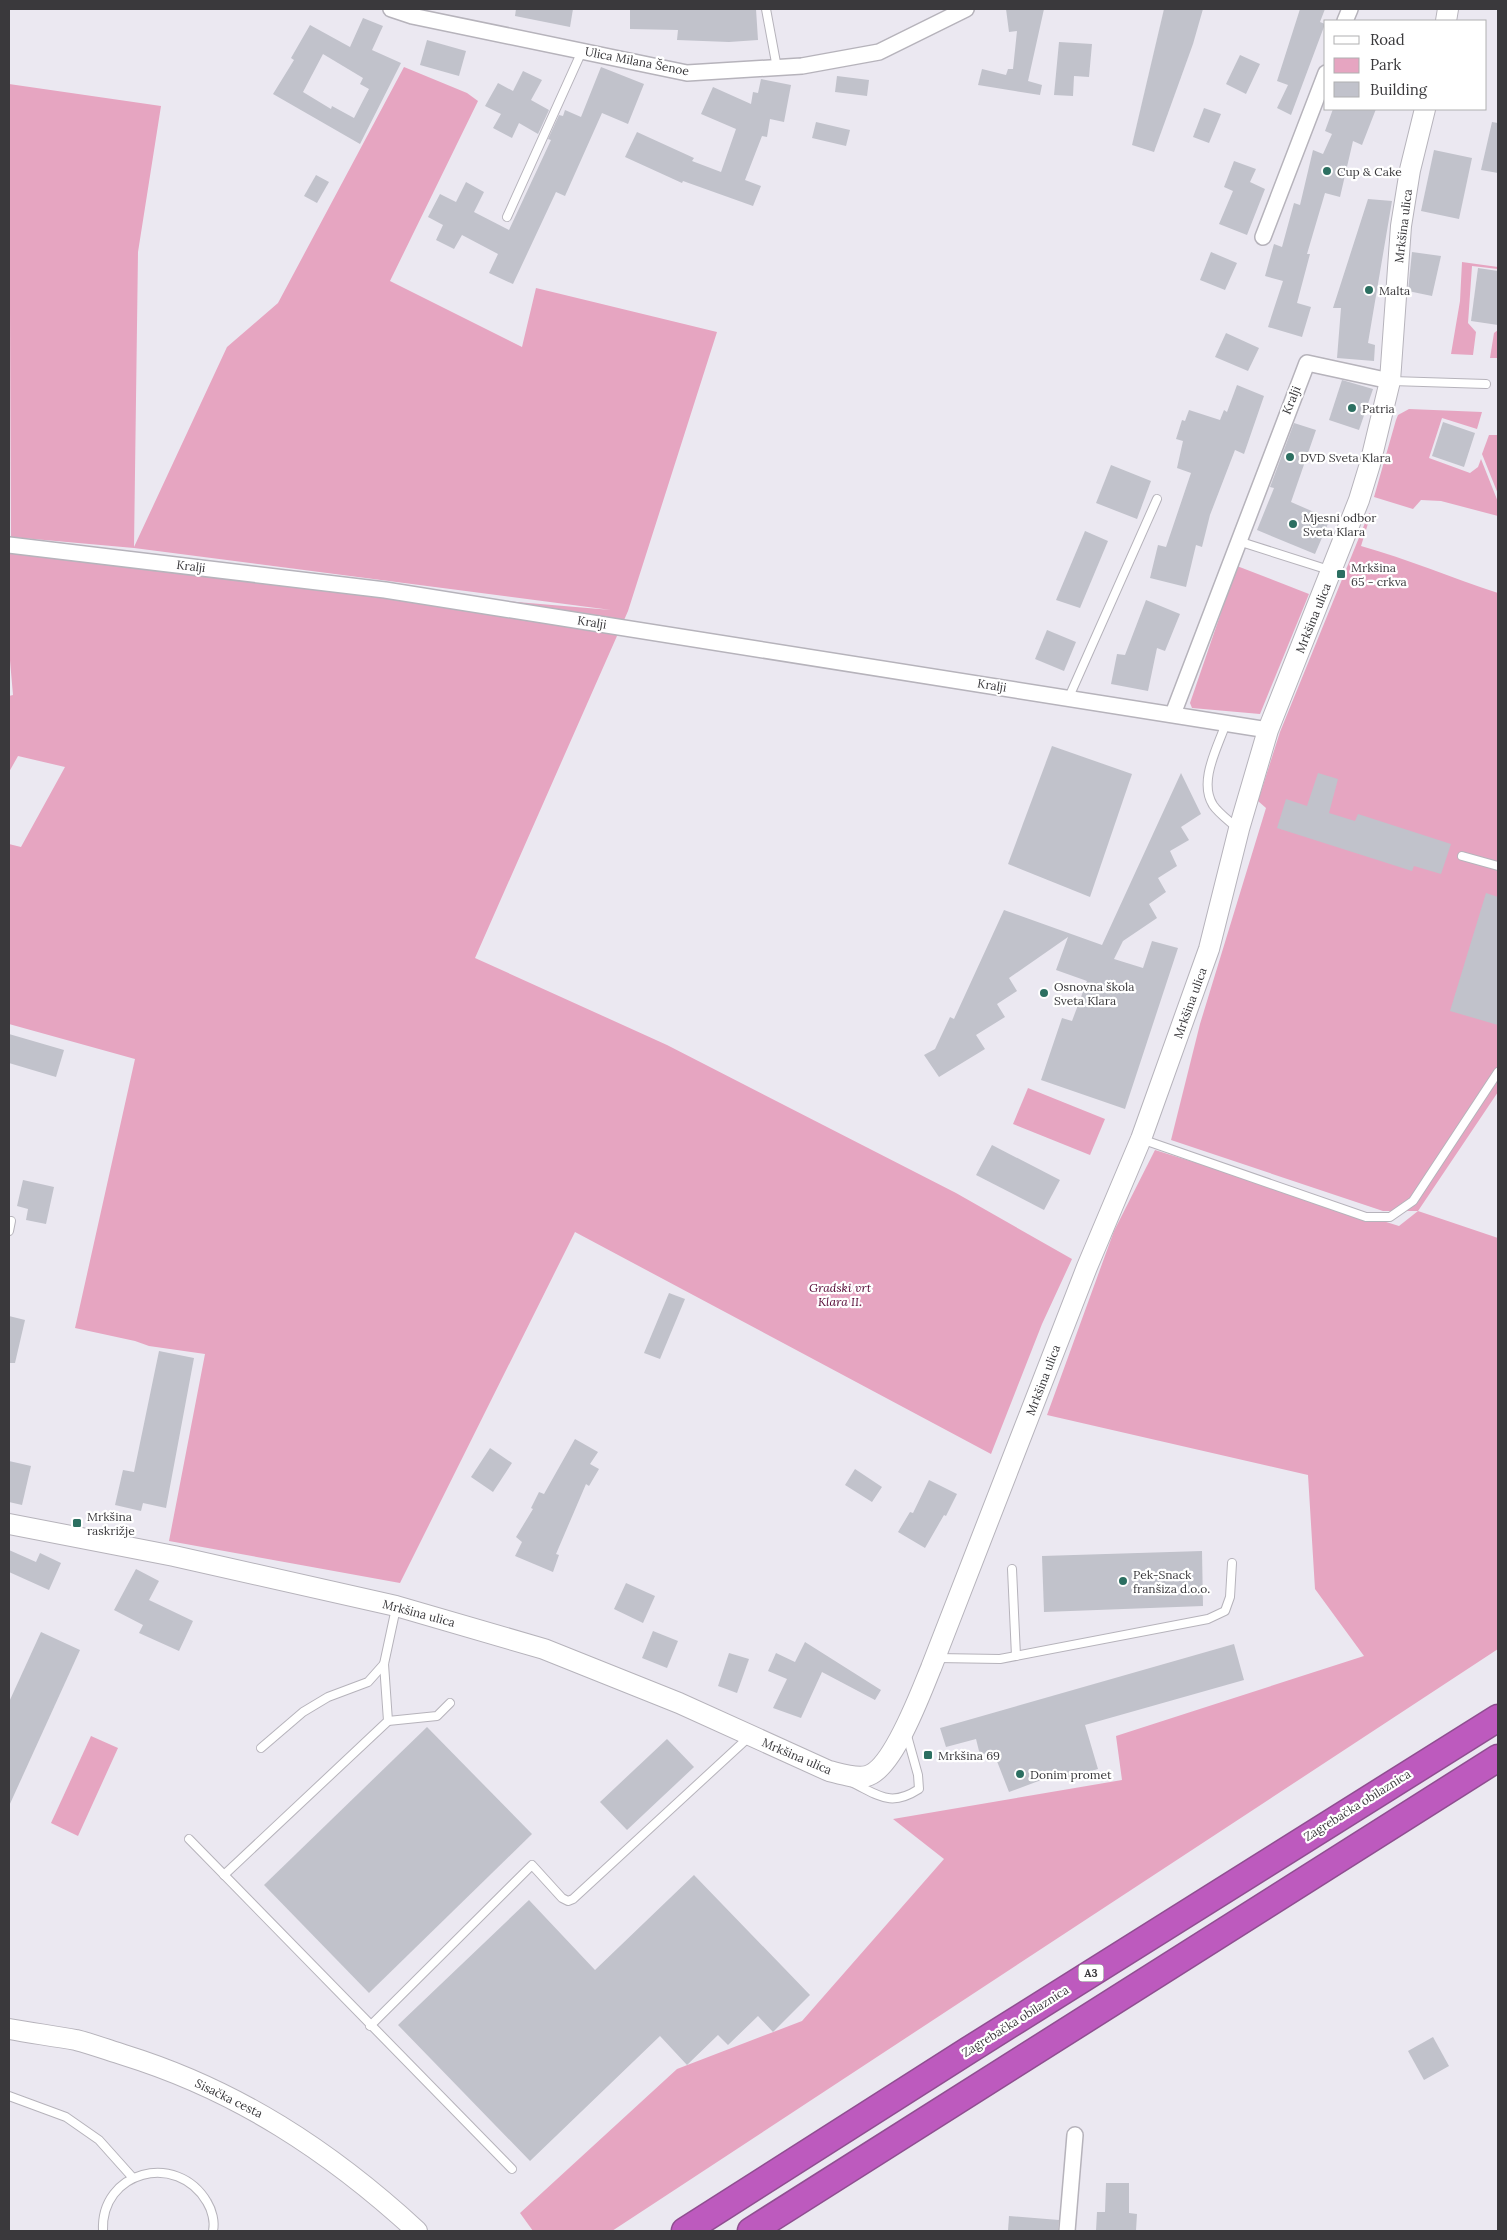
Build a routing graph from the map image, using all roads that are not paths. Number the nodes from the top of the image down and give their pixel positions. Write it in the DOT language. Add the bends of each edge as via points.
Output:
graph roads {
  1 [pos="391,9"];
  2 [pos="766,9"];
  3 [pos="966,9"];
  4 [pos="582,51"];
  5 [pos="777,68"];
  6 [pos="1324,78"];
  7 [pos="1426,110"];
  8 [pos="507,218"];
  9 [pos="1263,237"];
  10 [pos="1390,381"];
  11 [pos="1486,384"];
  12 [pos="1157,499"];
  13 [pos="1238,541"];
  14 [pos="9,544"];
  15 [pos="1332,571"];
  16 [pos="1069,697"];
  17 [pos="1173,714"];
  18 [pos="1226,723"];
  19 [pos="1268,730"];
  20 [pos="1239,829"];
  21 [pos="1462,856"];
  22 [pos="1498,866"];
  23 [pos="1498,1072"];
  24 [pos="1141,1139"];
  25 [pos="11,1221"];
  26 [pos="9,1231"];
  27 [pos="9,1524"];
  28 [pos="1232,1563"];
  29 [pos="1012,1569"];
  30 [pos="396,1606"];
  31 [pos="1016,1656"];
  32 [pos="935,1658"];
  33 [pos="384,1664"];
  34 [pos="450,1703"];
  35 [pos="1498,1718"];
  36 [pos="388,1721"];
  37 [pos="905,1729"];
  38 [pos="751,1736"];
  39 [pos="261,1748"];
  40 [pos="1498,1758"];
  41 [pos="829,1771"];
  42 [pos="189,1839"];
  43 [pos="224,1875"];
  44 [pos="370,2026"];
  45 [pos="9,2029"];
  46 [pos="9,2096"];
  47 [pos="1075,2135"];
  48 [pos="512,2170"];
  49 [pos="133,2178"];
  50 [pos="103,2231"];
  51 [pos="213,2231"];
  52 [pos="417,2231"];
  53 [pos="685,2231"];
  54 [pos="751,2231"];
  55 [pos="1067,2231"];
  1 -- 4 [label="street, Ulica Milana Šenoe"];
  2 -- 5 [label="lane"];
  3 -- 5 [label="street, Ulica Milana Šenoe" via="879,52"];
  4 -- 5 [label="street, Ulica Milana Šenoe" via="687,73"];
  4 -- 8 [label="lane"];
  6 -- 9 [label="street"];
  7 -- 10 [label="street, Mrkšina ulica" via="1400,226"];
  10 -- 11 [label="lane"];
  10 -- 13 [label="street, Kralji" via="1307,362"];
  10 -- 15 [label="street, Mrkšina ulica" via="1370,464"];
  12 -- 16 [label="lane"];
  13 -- 15 [label="lane"];
  13 -- 17 [label="street, Kralji"];
  14 -- 16 [label="street, Kralji" via="385,590"];
  15 -- 19 [label="street, Mrkšina ulica"];
  16 -- 17 [label="street, Kralji"];
  17 -- 18 [label="street, Kralji"];
  18 -- 19 [label="street, Kralji"];
  18 -- 20 [label="lane" via="1208,778 1208,791 1213,805"];
  19 -- 20 [label="street, Mrkšina ulica"];
  20 -- 24 [label="street, Mrkšina ulica" via="1209,949"];
  21 -- 22 [label="lane"];
  23 -- 24 [label="lane" via="1413,1201 1390,1217 1366,1217"];
  24 -- 32 [label="street, Mrkšina ulica" via="1087,1267"];
  25 -- 26 [label="lane"];
  27 -- 30 [label="street, Mrkšina ulica" via="174,1556"];
  28 -- 31 [label="lane" via="1230,1596 1225,1611 1208,1619"];
  29 -- 31 [label="lane"];
  30 -- 33 [label="lane"];
  30 -- 38 [label="street, Mrkšina ulica" via="587,1664"];
  31 -- 32 [label="lane" via="1000,1659"];
  32 -- 37 [label="street, Mrkšina ulica"];
  33 -- 36 [label="lane"];
  33 -- 39 [label="lane" via="368,1682 303,1712"];
  34 -- 36 [label="lane" via="437,1716"];
  35 -- 53 [label="highway, Zagrebačka obilaznica / A3"];
  36 -- 43 [label="lane"];
  37 -- 41 [label="street, Mrkšina ulica" via="889,1756 868,1776"];
  37 -- 41 [label="lane" via="919,1789 906,1798 889,1800"];
  38 -- 41 [label="street, Mrkšina ulica"];
  38 -- 44 [label="lane" via="573,1899 562,1898 532,1865"];
  40 -- 54 [label="highway"];
  42 -- 43 [label="lane"];
  43 -- 44 [label="lane"];
  44 -- 48 [label="lane"];
  45 -- 52 [label="street, Sisačka cesta" via="78,2040 153,2064 217,2090 270,2118 330,2157"];
  46 -- 49 [label="lane" via="66,2117 99,2140"];
  47 -- 55 [label="street"];
  49 -- 50 [label="lane" via="118,2189 108,2204"];
  49 -- 51 [label="lane" via="150,2172 169,2173 187,2180 201,2192 210,2208"];
}
